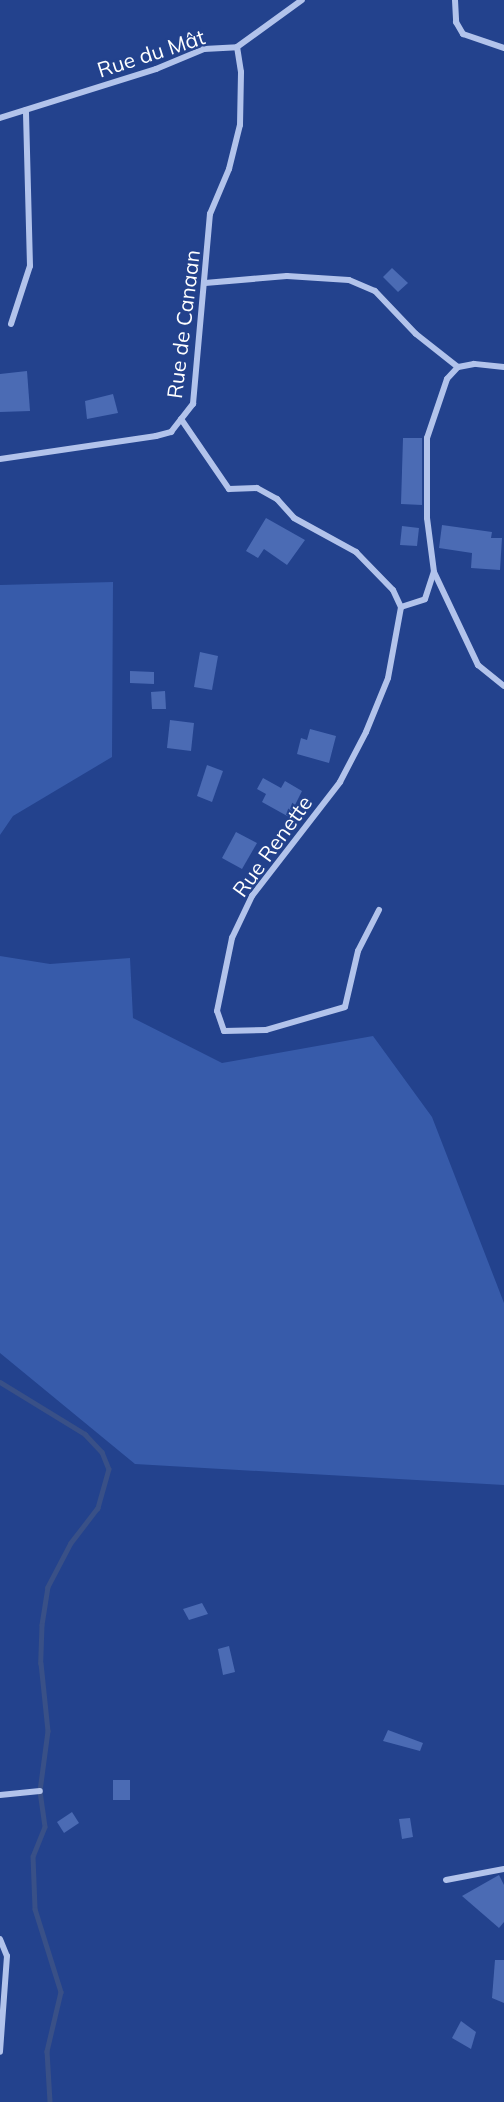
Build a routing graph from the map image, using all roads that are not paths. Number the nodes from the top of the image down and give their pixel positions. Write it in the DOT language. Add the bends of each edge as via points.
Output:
graph roads {
  1 [pos="302,0"];
  2 [pos="455,0"];
  3 [pos="237,47"];
  4 [pos="504,48"];
  5 [pos="26,110"];
  6 [pos="0,118"];
  7 [pos="206,283"];
  8 [pos="11,324"];
  9 [pos="458,367"];
  10 [pos="504,367"];
  11 [pos="182,419"];
  12 [pos="0,459"];
  13 [pos="434,572"];
  14 [pos="401,607"];
  15 [pos="504,686"];
  16 [pos="379,909"];
  17 [pos="40,1791"];
  18 [pos="0,1795"];
  19 [pos="504,1869"];
  20 [pos="446,1880"];
  21 [pos="0,1939"];
  22 [pos="4,1956"];
  23 [pos="0,2052"];
  1 -- 3 [label="street, Rue du Mât"];
  2 -- 4 [label="street" via="456,22 463,34"];
  3 -- 5 [label="street, Rue du Mât" via="204,49 156,69"];
  3 -- 7 [label="street, Rue de Canaan" via="241,72 240,125 229,169 210,214"];
  5 -- 6 [label="street, Rue du Mât"];
  5 -- 8 [label="street" via="30,266"];
  7 -- 9 [label="street" via="287,276 349,280 375,291 416,334"];
  7 -- 11 [label="street, Rue de Canaan" via="193,404"];
  9 -- 10 [label="street"];
  9 -- 13 [label="street" via="447,379 427,438 427,518"];
  11 -- 12 [label="street, Rue de Canaan" via="171,432 156,436"];
  11 -- 14 [label="street" via="230,489 258,488 278,499 294,518 356,552 393,590"];
  13 -- 14 [label="street" via="425,599"];
  13 -- 15 [label="street" via="478,665"];
  14 -- 16 [label="street, Rue Renette" via="388,678 366,732 340,782 252,896 232,938 217,1011 224,1031 266,1030 345,1007 358,951"];
  17 -- 18 [label="street"];
  19 -- 20 [label="street"];
  21 -- 22 [label="street"];
  22 -- 23 [label="street"];
}
